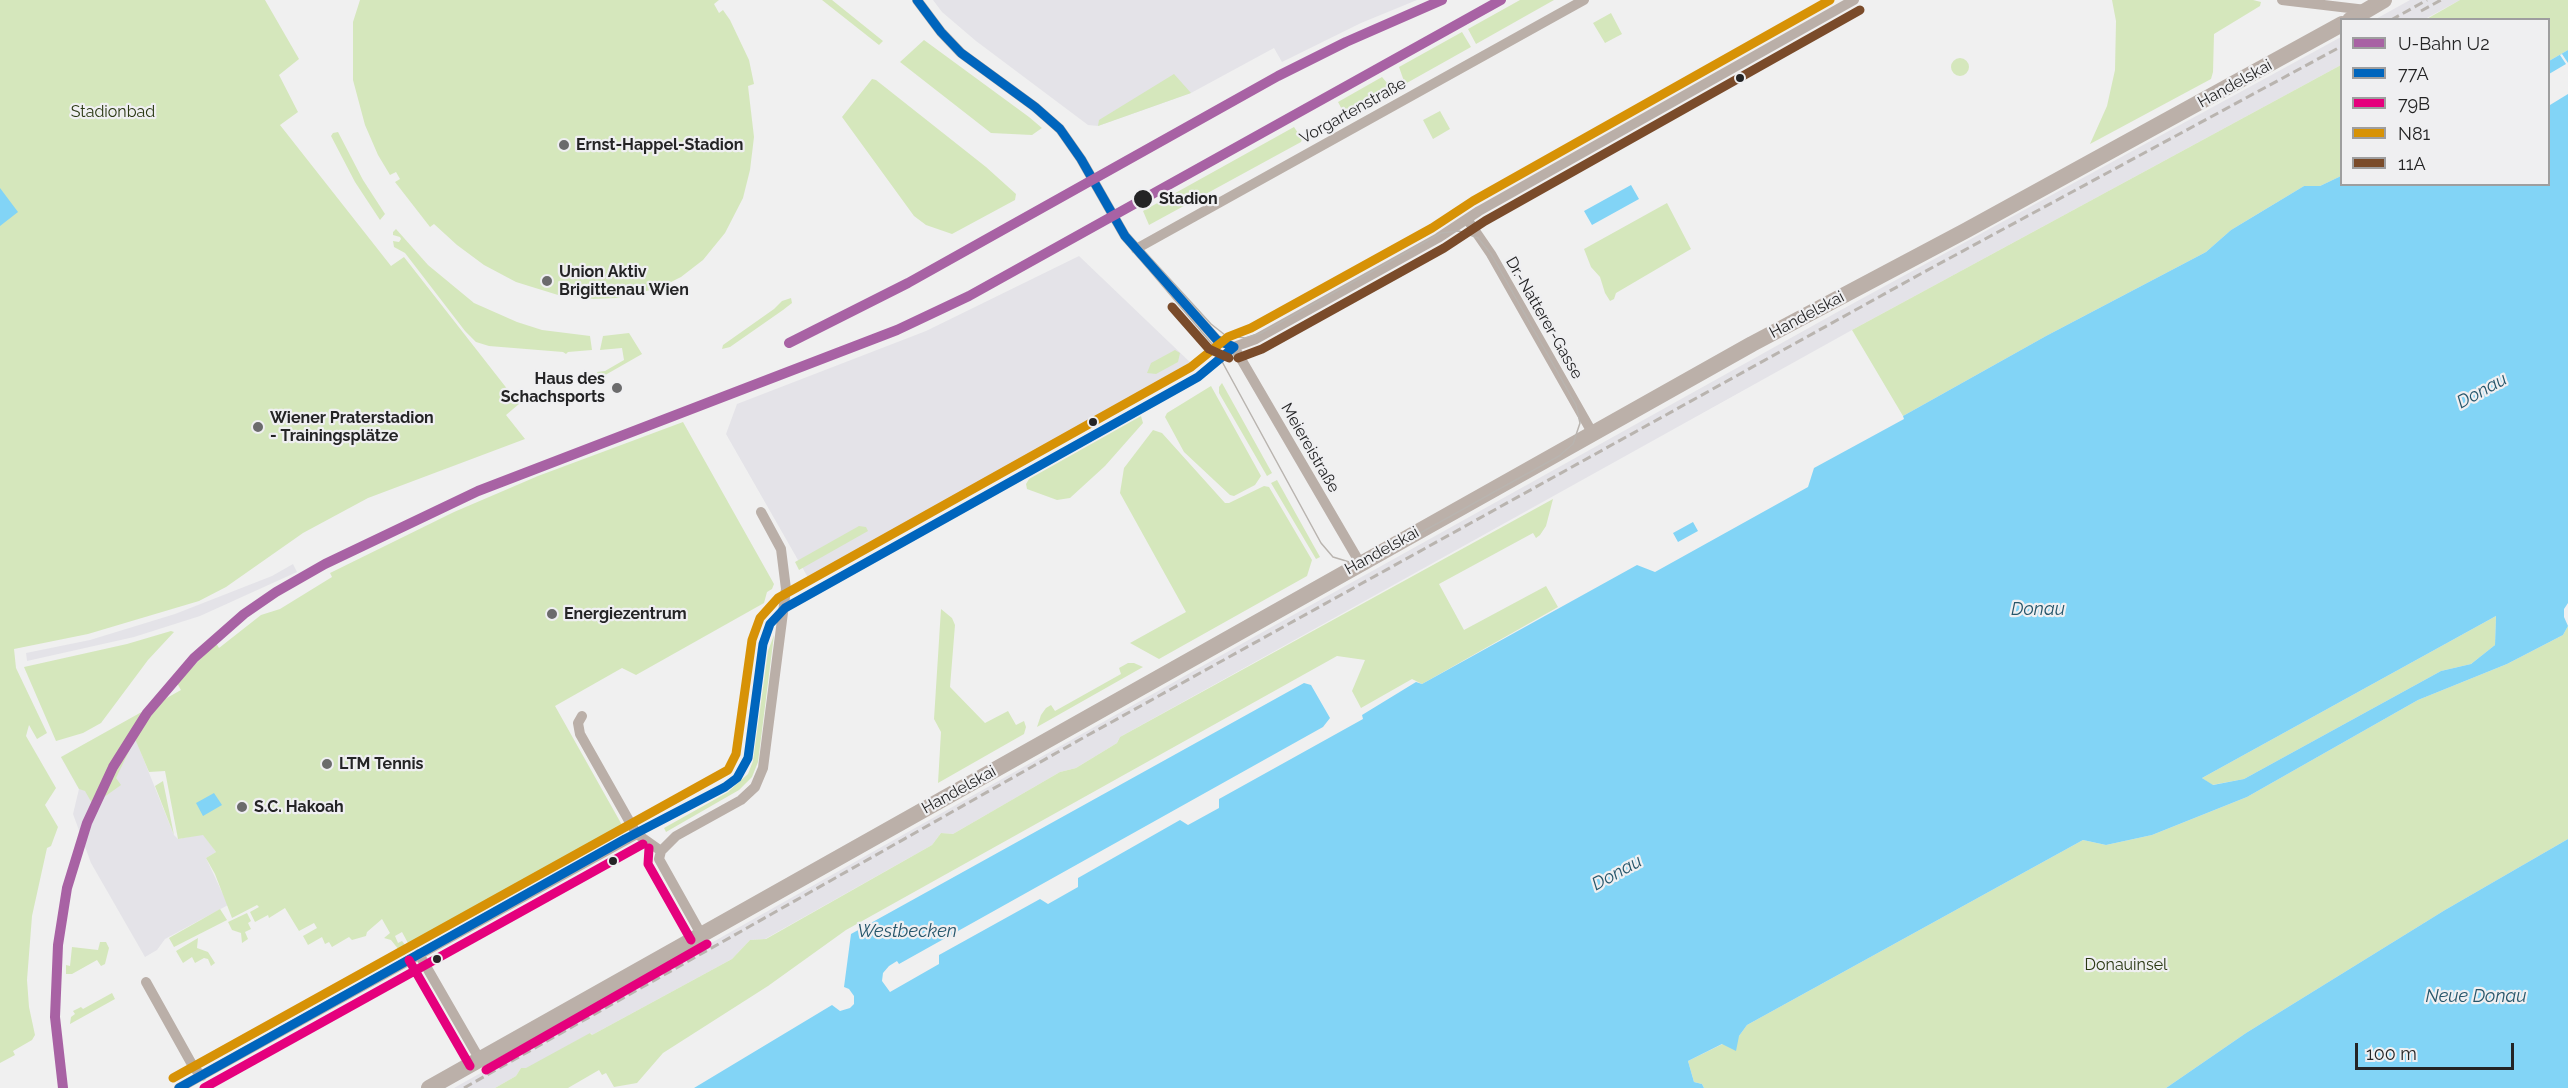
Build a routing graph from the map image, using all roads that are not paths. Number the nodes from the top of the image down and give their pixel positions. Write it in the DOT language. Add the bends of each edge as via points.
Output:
graph roads {
  1 [pos="917,0"];
  2 [pos="1584,0"];
  3 [pos="1854,0"];
  4 [pos="2282,0"];
  5 [pos="2384,0"];
  6 [pos="2366,10"];
  7 [pos="2353,18"];
  8 [pos="2340,25"];
  9 [pos="1467,219"];
  10 [pos="1136,249"];
  11 [pos="1234,347"];
  12 [pos="1593,434"];
  13 [pos="761,512"];
  14 [pos="1360,563"];
  15 [pos="582,716"];
  16 [pos="638,834"];
  17 [pos="661,851"];
  18 [pos="701,934"];
  19 [pos="419,954"];
  20 [pos="146,982"];
  21 [pos="480,1060"];
  22 [pos="202,1076"];
  23 [pos="179,1088"];
  24 [pos="429,1088"];
  1 -- 10 [label="street" via="961,54 1060,129"];
  2 -- 10 [label="street, Vorgartenstraße"];
  3 -- 9 [label="street"];
  4 -- 6 [label="street"];
  5 -- 6 [label="main road"];
  6 -- 7 [label="main road"];
  8 -- 12 [label="main road, Handelskai"];
  9 -- 11 [label="street" via="1256,339"];
  9 -- 12 [label="street, Dr.-Natterer-Gasse" via="1491,254"];
  10 -- 11 [label="street" via="1217,339"];
  11 -- 14 [label="street, Meiereistraße"];
  12 -- 14 [label="main road, Handelskai"];
  13 -- 17 [label="street" via="781,549 786,589 763,768 755,787 741,800 676,836"];
  14 -- 18 [label="main road, Handelskai"];
  15 -- 16 [label="street" via="578,723 580,734"];
  16 -- 17 [label="street"];
  16 -- 19 [label="street"];
  17 -- 18 [label="street" via="659,859"];
  18 -- 21 [label="main road, Handelskai"];
  19 -- 21 [label="street"];
  19 -- 22 [label="street"];
  20 -- 22 [label="street"];
  21 -- 24 [label="main road, Handelskai"];
  22 -- 23 [label="street"];
}
